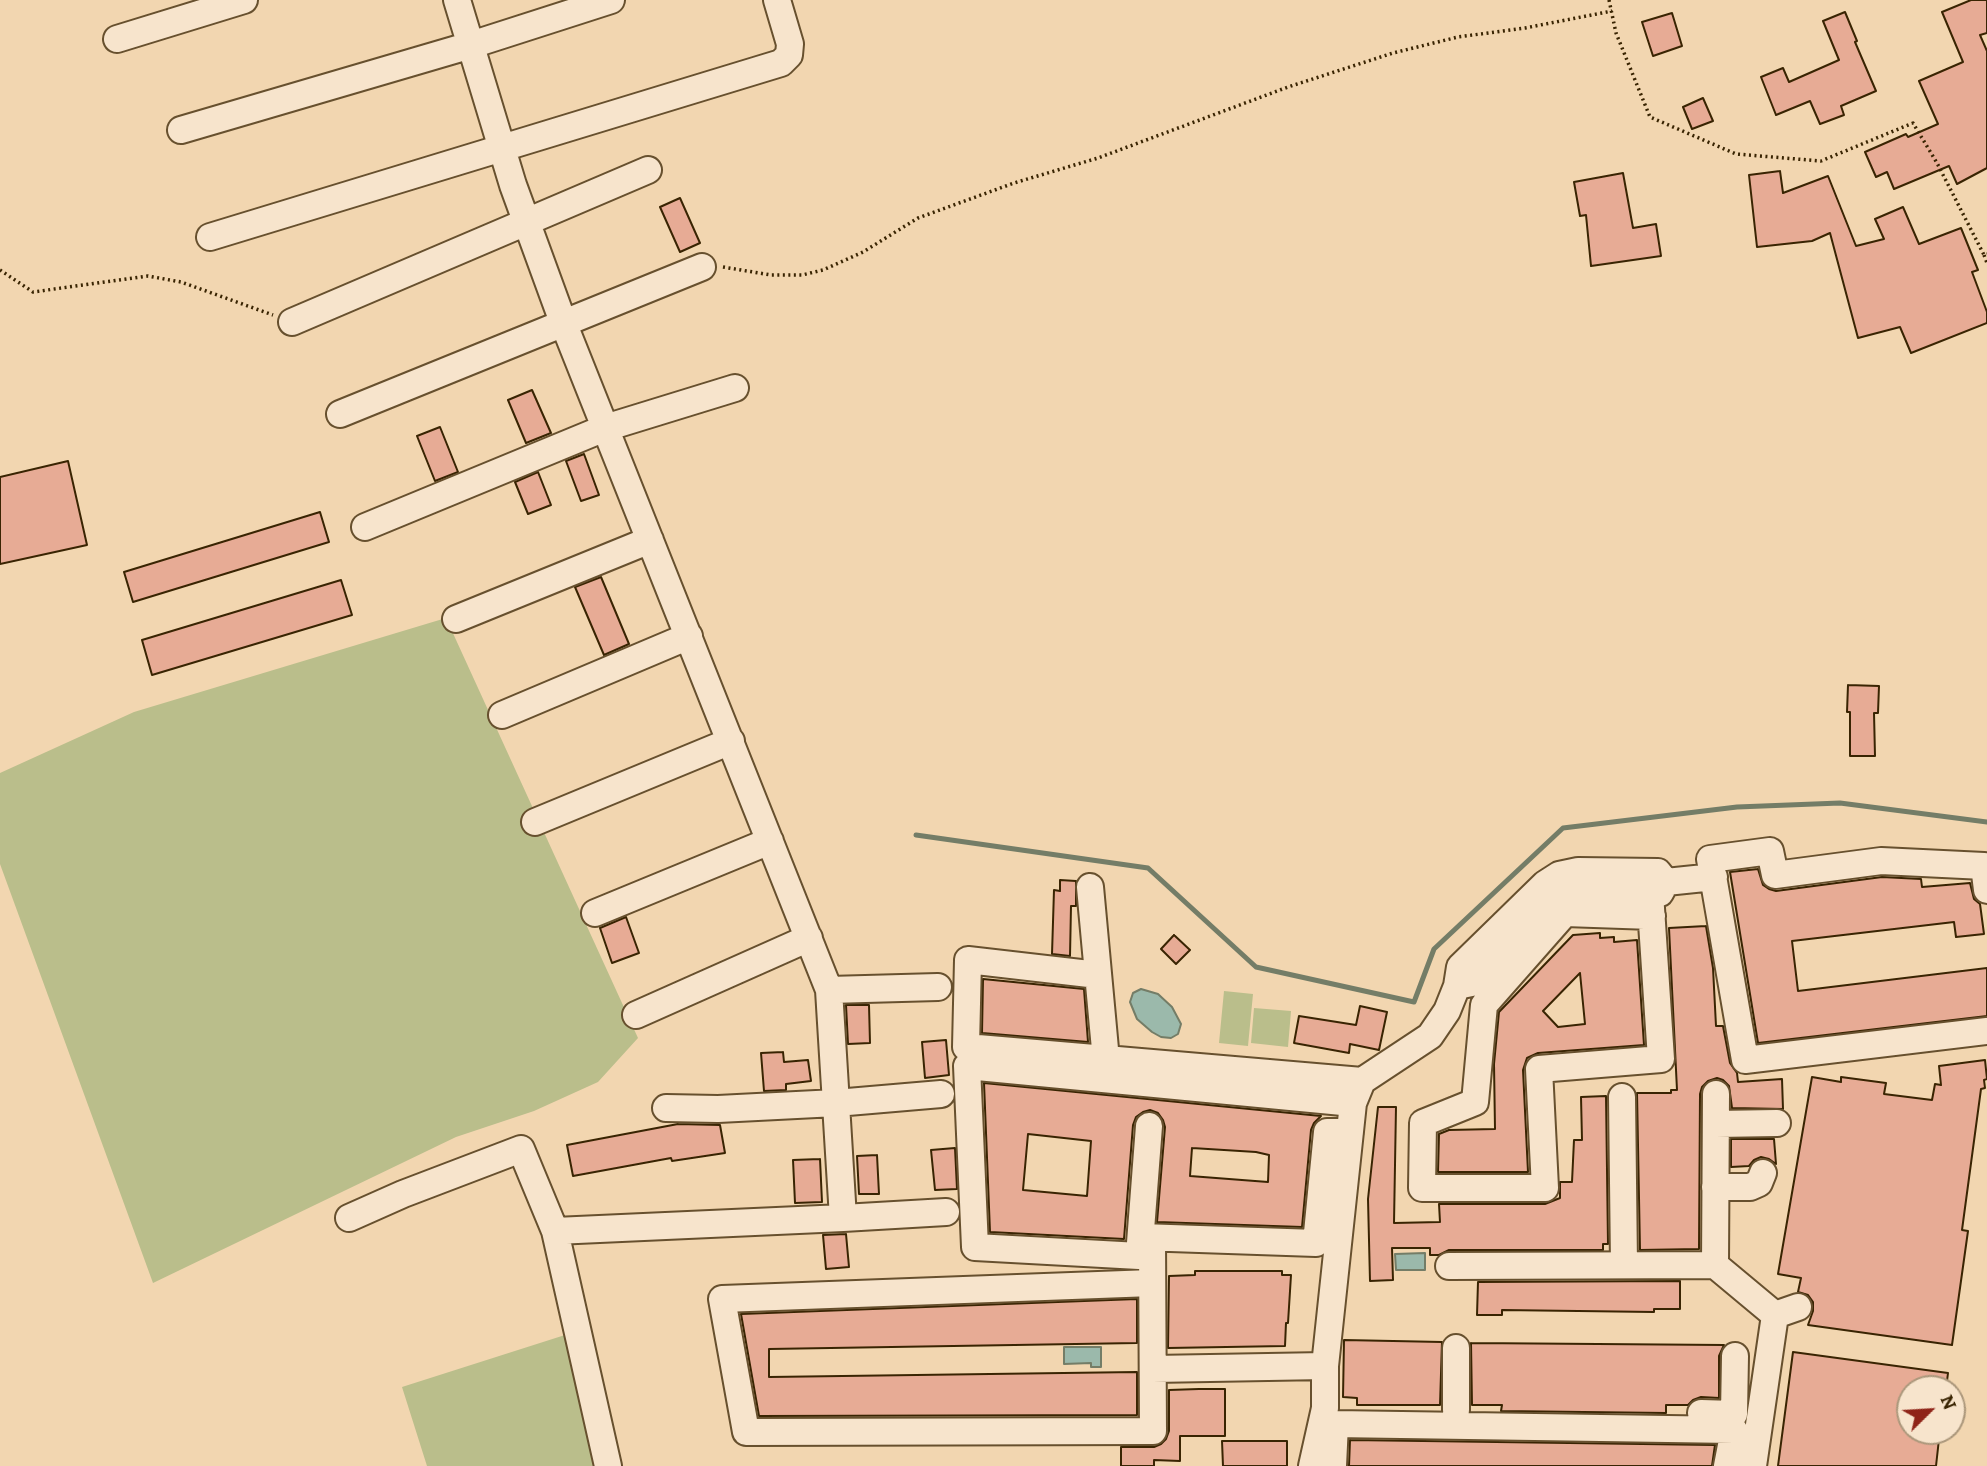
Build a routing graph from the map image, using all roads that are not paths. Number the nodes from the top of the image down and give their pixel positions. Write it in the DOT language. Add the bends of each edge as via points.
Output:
graph roads {
  1 [pos="244,0"];
  2 [pos="457,0"];
  3 [pos="611,0"];
  4 [pos="777,0"];
  5 [pos="117,39"];
  6 [pos="471,44"];
  7 [pos="181,130"];
  8 [pos="502,148"];
  9 [pos="648,170"];
  10 [pos="527,222"];
  11 [pos="210,237"];
  12 [pos="702,267"];
  13 [pos="292,322"];
  14 [pos="563,322"];
  15 [pos="735,388"];
  16 [pos="340,414"];
  17 [pos="605,428"];
  18 [pos="365,527"];
  19 [pos="650,540"];
  20 [pos="456,619"];
  21 [pos="688,636"];
  22 [pos="502,715"];
  23 [pos="730,741"];
  24 [pos="535,822"];
  25 [pos="770,841"];
  26 [pos="1714,877"];
  27 [pos="1987,884"];
  28 [pos="1090,887"];
  29 [pos="1987,890"];
  30 [pos="1656,897"];
  31 [pos="596,913"];
  32 [pos="809,938"];
  33 [pos="1098,975"];
  34 [pos="938,987"];
  35 [pos="829,990"];
  36 [pos="636,1015"];
  37 [pos="1987,1031"];
  38 [pos="1106,1060"];
  39 [pos="1357,1092"];
  40 [pos="941,1094"];
  41 [pos="1716,1094"];
  42 [pos="1622,1097"];
  43 [pos="836,1103"];
  44 [pos="666,1108"];
  45 [pos="1777,1123"];
  46 [pos="1716,1124"];
  47 [pos="1149,1126"];
  48 [pos="1350,1132"];
  49 [pos="1763,1173"];
  50 [pos="1715,1187"];
  51 [pos="946,1212"];
  52 [pos="843,1218"];
  53 [pos="349,1219"];
  54 [pos="555,1231"];
  55 [pos="1146,1238"];
  56 [pos="1624,1265"];
  57 [pos="1715,1265"];
  58 [pos="1449,1266"];
  59 [pos="1152,1283"];
  60 [pos="1456,1348"];
  61 [pos="1735,1356"];
  62 [pos="1325,1366"];
  63 [pos="1153,1368"];
  64 [pos="1325,1408"];
  65 [pos="1456,1410"];
  66 [pos="608,1466"];
  67 [pos="1312,1466"];
  68 [pos="1334,1466"];
  69 [pos="1727,1466"];
  70 [pos="1753,1466"];
  1 -- 5 [label="street"];
  2 -- 6 [label="street"];
  3 -- 6 [label="street"];
  4 -- 8 [label="street" via="790,44 789,55 781,63"];
  6 -- 7 [label="street"];
  6 -- 8 [label="street"];
  8 -- 10 [label="street"];
  8 -- 11 [label="street"];
  9 -- 10 [label="street"];
  10 -- 13 [label="street"];
  10 -- 14 [label="street"];
  12 -- 14 [label="street"];
  14 -- 16 [label="street"];
  14 -- 17 [label="street"];
  15 -- 17 [label="street"];
  17 -- 18 [label="street"];
  17 -- 19 [label="street"];
  19 -- 20 [label="street"];
  19 -- 21 [label="street"];
  21 -- 22 [label="street"];
  21 -- 23 [label="street"];
  23 -- 24 [label="street"];
  23 -- 25 [label="street"];
  25 -- 31 [label="street"];
  25 -- 32 [label="street"];
  26 -- 27 [label="street" via="1710,859 1770,851 1775,875 1881,861 1984,866"];
  26 -- 30 [label="street"];
  26 -- 37 [label="street" via="1745,1059"];
  27 -- 29 [label="street"];
  28 -- 33 [label="street"];
  30 -- 30 [label="street" via="1661,1059 1539,1069 1545,1188 1422,1188 1423,1123 1475,1102 1484,1005 1565,913"];
  30 -- 39 [label="street" via="1658,872 1578,871 1545,884 1460,967 1447,1011 1430,1036"];
  32 -- 35 [label="street"];
  32 -- 36 [label="street"];
  33 -- 38 [label="street"];
  33 -- 38 [label="street" via="968,960 966,1047"];
  34 -- 35 [label="street"];
  35 -- 43 [label="street"];
  38 -- 39 [label="street"];
  39 -- 48 [label="street"];
  39 -- 55 [label="street" via="967,1066 975,1247 1139,1256"];
  40 -- 43 [label="street"];
  41 -- 46 [label="street"];
  42 -- 56 [label="street"];
  43 -- 44 [label="street"];
  43 -- 52 [label="street"];
  45 -- 46 [label="street"];
  46 -- 50 [label="street"];
  47 -- 55 [label="street"];
  48 -- 55 [label="street" via="1327,1132 1315,1243"];
  48 -- 62 [label="street"];
  49 -- 50 [label="street" via="1759,1183 1750,1187"];
  50 -- 57 [label="street"];
  51 -- 52 [label="street"];
  52 -- 54 [label="street"];
  53 -- 54 [label="street" via="521,1149"];
  54 -- 66 [label="street"];
  55 -- 59 [label="street"];
  56 -- 57 [label="street"];
  56 -- 58 [label="street"];
  57 -- 70 [label="street" via="1786,1311"];
  59 -- 63 [label="street"];
  59 -- 63 [label="street" via="722,1299 746,1432 1153,1431"];
  60 -- 65 [label="street"];
  61 -- 65 [label="street" via="1734,1414"];
  62 -- 63 [label="street"];
  62 -- 64 [label="street"];
  64 -- 65 [label="street"];
  64 -- 67 [label="street"];
  68 -- 69 [label="street" via="1335,1424 1734,1430"];
}
